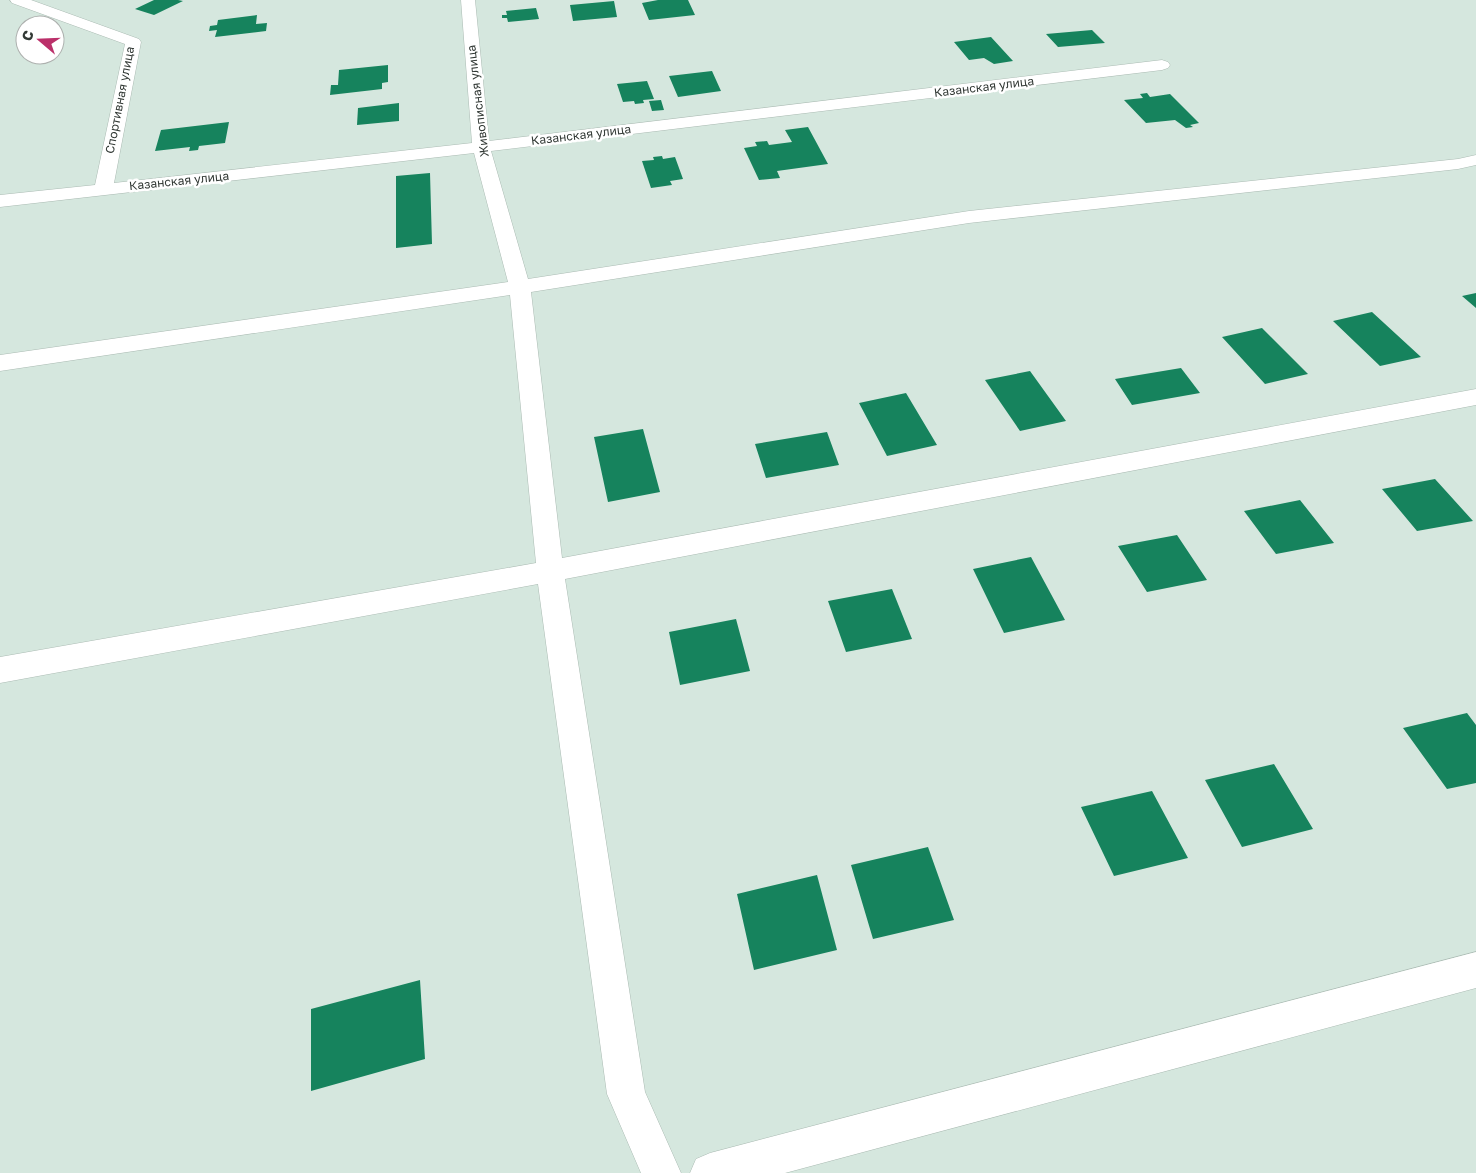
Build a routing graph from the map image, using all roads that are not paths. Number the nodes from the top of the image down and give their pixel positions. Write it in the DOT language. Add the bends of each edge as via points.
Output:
graph roads {
  1 [pos="17,0"];
  2 [pos="468,0"];
  3 [pos="1162,65"];
  4 [pos="481,147"];
  5 [pos="1476,160"];
  6 [pos="103,190"];
  7 [pos="0,201"];
  8 [pos="520,287"];
  9 [pos="0,363"];
  10 [pos="1476,398"];
  11 [pos="550,572"];
  12 [pos="0,670"];
  13 [pos="1476,970"];
  14 [pos="661,1173"];
  15 [pos="710,1173"];
  1 -- 6 [label="street, Спортивная улица" via="133,42"];
  2 -- 4 [label="street, Живописная улица"];
  3 -- 4 [label="street, Казанская улица"];
  4 -- 6 [label="street, Казанская улица"];
  4 -- 8 [label="street, Живописная улица"];
  5 -- 8 [label="street" via="970,217"];
  6 -- 7 [label="street, Казанская улица"];
  8 -- 9 [label="street"];
  8 -- 11 [label="street, Живописная улица"];
  10 -- 11 [label="street"];
  11 -- 12 [label="street"];
  11 -- 14 [label="street, Живописная улица" via="626,1094"];
  13 -- 15 [label="street"];
}
